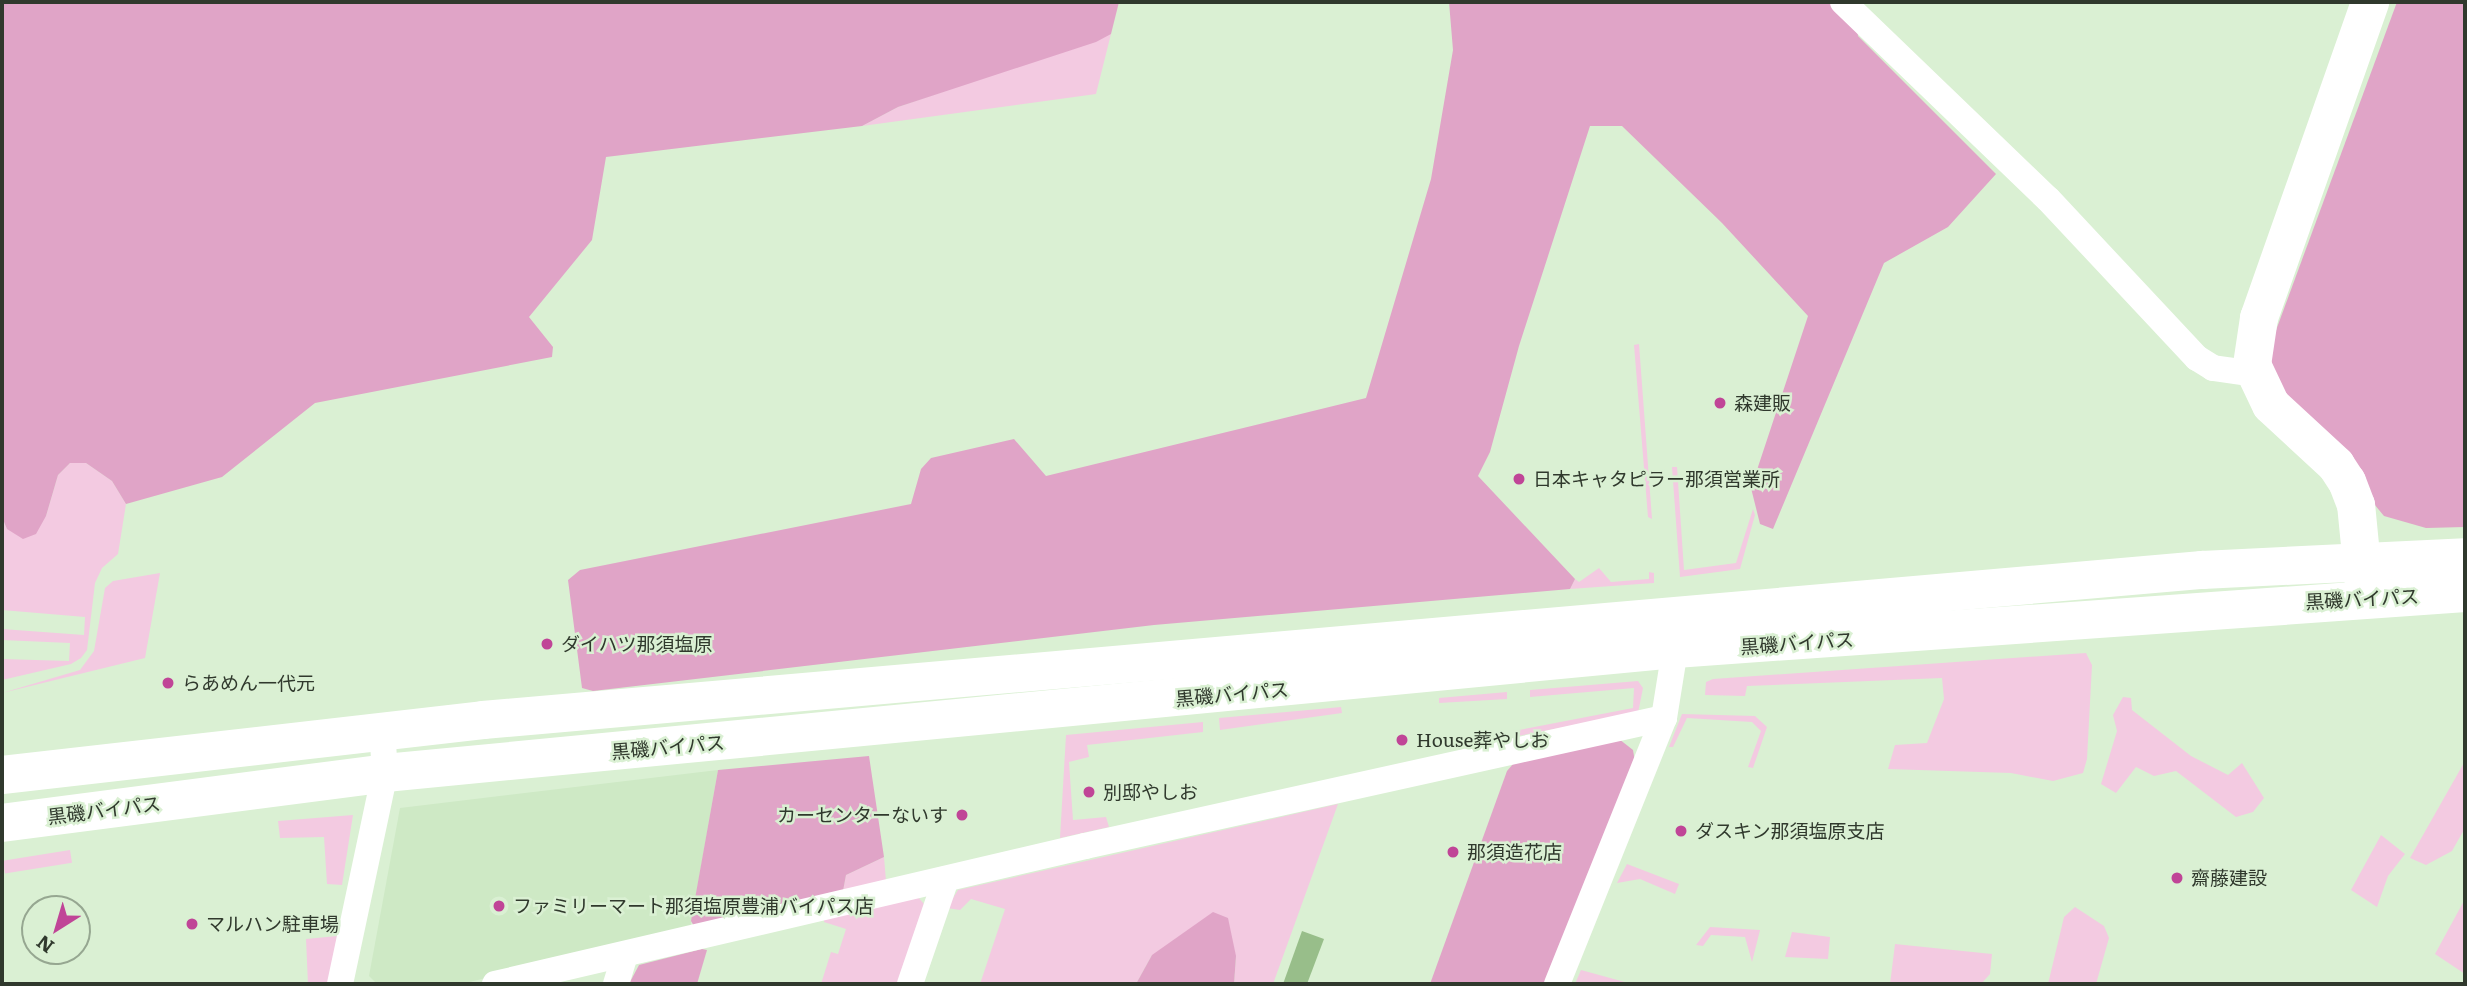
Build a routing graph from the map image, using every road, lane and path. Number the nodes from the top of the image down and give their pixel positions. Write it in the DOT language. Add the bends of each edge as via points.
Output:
graph roads {
  1 [pos="1843,2"];
  2 [pos="2370,2"];
  3 [pos="2255,374"];
  4 [pos="2465,557"];
  5 [pos="2363,580"];
  6 [pos="2465,593"];
  7 [pos="1674,632"];
  8 [pos="1664,718"];
  9 [pos="382,729"];
  10 [pos="385,773"];
  11 [pos="2,775"];
  12 [pos="2,823"];
  13 [pos="946,879"];
  14 [pos="625,954"];
  15 [pos="340,984"];
  16 [pos="495,984"];
  17 [pos="616,984"];
  18 [pos="910,984"];
  19 [pos="1557,984"];
  1 -- 3 [label="street" via="2048,199 2197,358 2213,368"];
  2 -- 3 [label="main road" via="2259,318 2253,340"];
  3 -- 5 [label="main road" via="2271,405 2347,482 2356,505"];
  4 -- 5 [label="main road, 黒磯バイパス"];
  5 -- 6 [label="main road, 黒磯バイパス"];
  5 -- 7 [label="main road, 黒磯バイパス"];
  7 -- 8 [label="street"];
  7 -- 9 [label="main road, 黒磯バイパス"];
  7 -- 10 [label="main road, 黒磯バイパス"];
  8 -- 13 [label="street"];
  8 -- 19 [label="street"];
  9 -- 10 [label="street"];
  9 -- 11 [label="main road, 黒磯バイパス"];
  10 -- 12 [label="main road, 黒磯バイパス"];
  10 -- 15 [label="street"];
  13 -- 14 [label="street"];
  13 -- 18 [label="street"];
  14 -- 16 [label="street"];
  14 -- 17 [label="street"];
}
